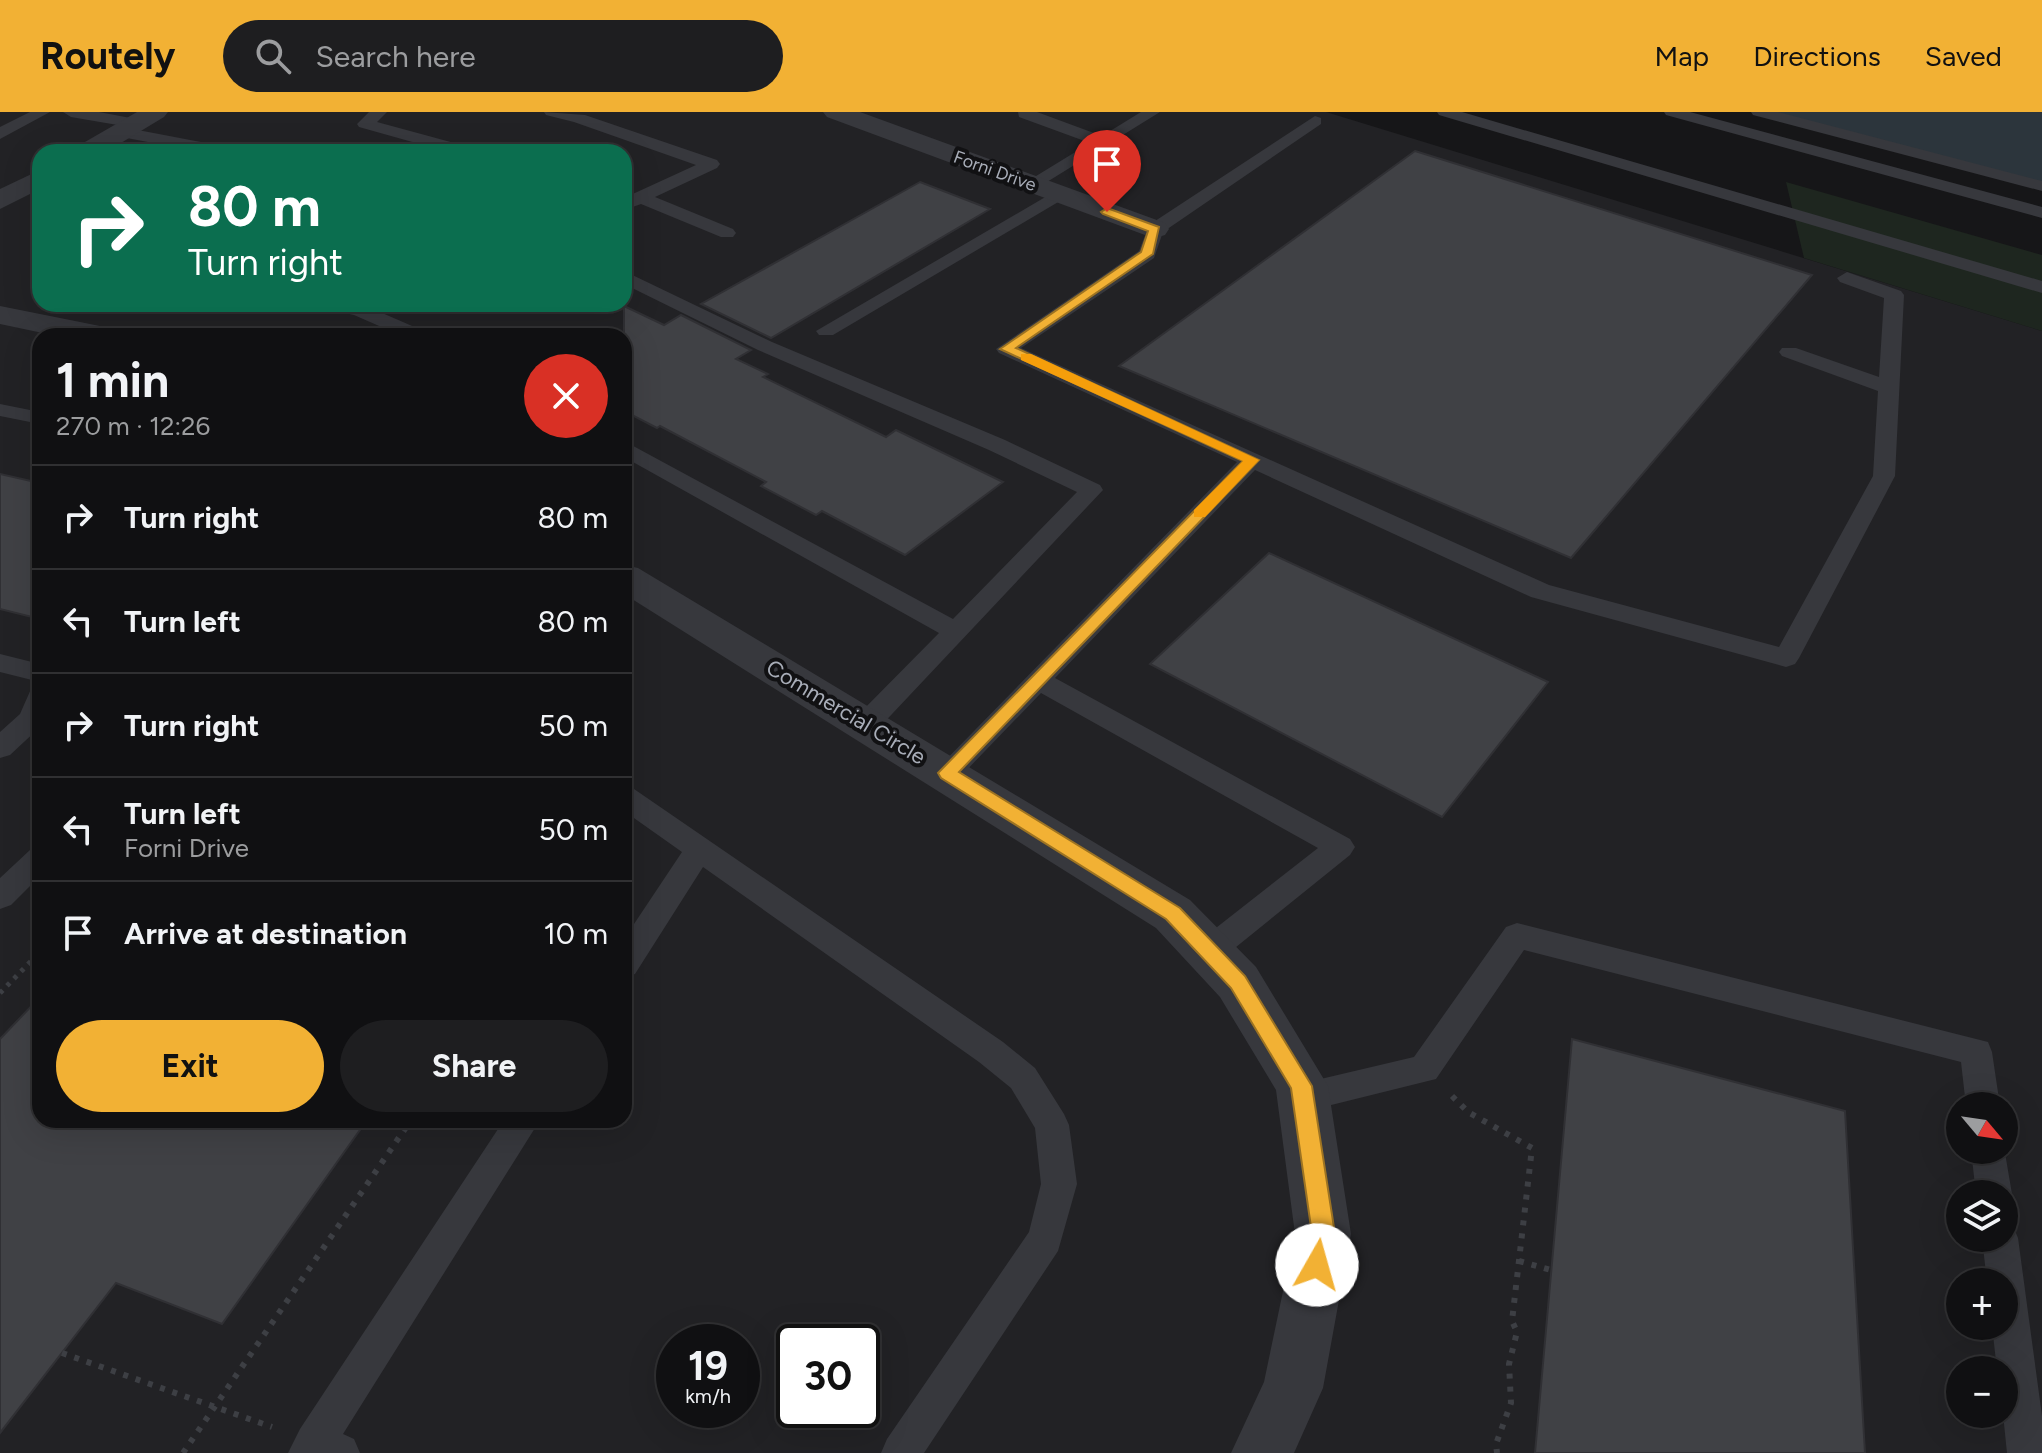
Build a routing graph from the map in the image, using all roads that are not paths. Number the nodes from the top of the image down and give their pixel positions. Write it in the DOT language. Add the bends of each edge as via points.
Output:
graph roads {
  1 [pos="42,112"];
  2 [pos="71,112"];
  3 [pos="379,112"];
  4 [pos="552,112"];
  5 [pos="836,112"];
  6 [pos="1152,112"];
  7 [pos="1445,112"];
  8 [pos="1672,112"];
  9 [pos="1759,112"];
  10 [pos="1024,113"];
  11 [pos="1315,121"];
  12 [pos="137,122"];
  13 [pos="0,134"];
  14 [pos="1103,142"];
  15 [pos="100,144"];
  16 [pos="184,144"];
  17 [pos="438,144"];
  18 [pos="32,183"];
  19 [pos="2042,186"];
  20 [pos="1047,190"];
  21 [pos="0,201"];
  22 [pos="632,201"];
  23 [pos="2042,213"];
  24 [pos="1155,229"];
  25 [pos="727,233"];
  26 [pos="1847,278"];
  27 [pos="632,281"];
  28 [pos="2042,287"];
  29 [pos="364,312"];
  30 [pos="0,315"];
  31 [pos="64,328"];
  32 [pos="401,328"];
  33 [pos="826,331"];
  34 [pos="1789,352"];
  35 [pos="1889,388"];
  36 [pos="0,410"];
  37 [pos="32,416"];
  38 [pos="632,452"];
  39 [pos="1252,460"];
  40 [pos="632,582"];
  41 [pos="953,630"];
  42 [pos="0,663"];
  43 [pos="32,671"];
  44 [pos="1038,680"];
  45 [pos="32,719"];
  46 [pos="866,724"];
  47 [pos="0,748"];
  48 [pos="947,773"];
  49 [pos="632,801"];
  50 [pos="700,848"];
  51 [pos="32,866"];
  52 [pos="0,897"];
  53 [pos="1209,951"];
  54 [pos="632,953"];
  55 [pos="1981,1092"];
  56 [pos="1303,1097"];
  57 [pos="518,1128"];
  58 [pos="2002,1252"];
  59 [pos="321,1450"];
  60 [pos="901,1453"];
  61 [pos="1262,1453"];
  62 [pos="2027,1453"];
  1 -- 13 [label="lane"];
  2 -- 12 [label="lane"];
  3 -- 17 [label="lane" via="365,124"];
  4 -- 22 [label="lane" via="711,164"];
  5 -- 20 [label="street, Forni Drive"];
  6 -- 14 [label="lane"];
  7 -- 28 [label="lane"];
  8 -- 23 [label="lane"];
  9 -- 19 [label="lane"];
  10 -- 14 [label="lane"];
  11 -- 24 [label="lane"];
  12 -- 15 [label="street"];
  12 -- 16 [label="lane"];
  14 -- 20 [label="lane"];
  18 -- 21 [label="street"];
  20 -- 24 [label="street, Forni Drive"];
  20 -- 33 [label="lane"];
  22 -- 25 [label="lane"];
  24 -- 39 [label="lane" via="1147,254 1006,349"];
  26 -- 35 [label="lane" via="1894,295"];
  27 -- 41 [label="lane" via="765,346 1092,490"];
  29 -- 32 [label="lane"];
  30 -- 31 [label="street"];
  34 -- 35 [label="lane"];
  35 -- 39 [label="lane" via="1884,476 1786,658 1540,591"];
  36 -- 37 [label="lane"];
  38 -- 41 [label="lane"];
  39 -- 44 [label="lane"];
  40 -- 46 [label="street, Commercial Circle"];
  41 -- 46 [label="lane"];
  42 -- 43 [label="lane"];
  44 -- 48 [label="lane"];
  44 -- 53 [label="lane" via="1340,847"];
  45 -- 47 [label="lane"];
  46 -- 48 [label="street, Commercial Circle"];
  48 -- 53 [label="street, Commercial Circle" via="1173,914"];
  49 -- 50 [label="lane"];
  50 -- 54 [label="lane"];
  50 -- 60 [label="lane" via="991,1052 1023,1078 1052,1125 1059,1184 1045,1239"];
  51 -- 52 [label="lane"];
  53 -- 56 [label="street, Commercial Circle" via="1238,982 1302,1086"];
  55 -- 56 [label="lane" via="1976,1052 1517,936 1424,1069"];
  56 -- 61 [label="street, Commercial Circle" via="1323,1234 1293,1388"];
  57 -- 59 [label="lane"];
  58 -- 62 [label="lane"];
}
